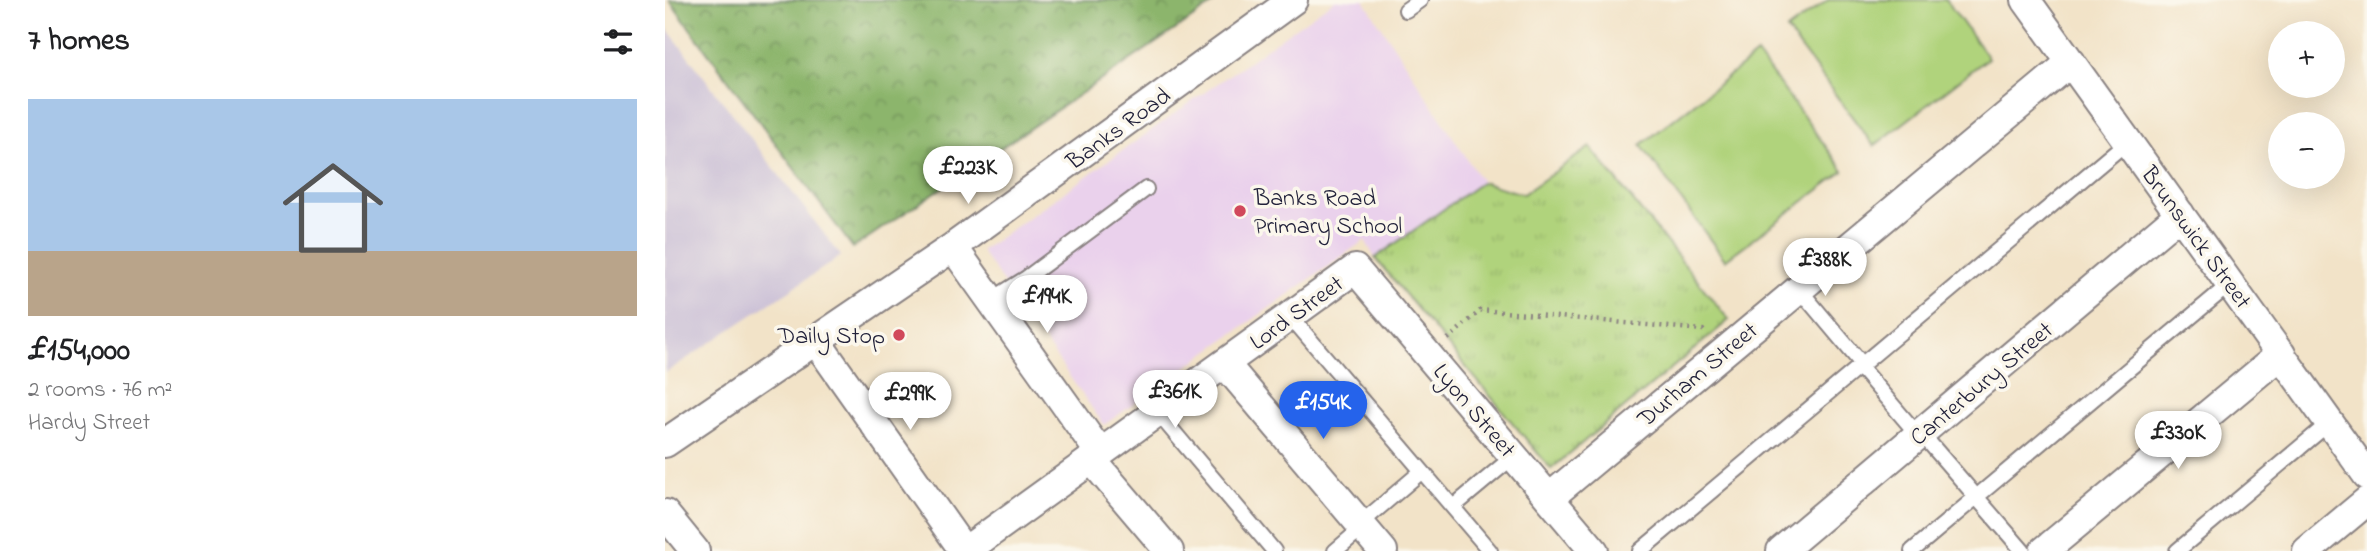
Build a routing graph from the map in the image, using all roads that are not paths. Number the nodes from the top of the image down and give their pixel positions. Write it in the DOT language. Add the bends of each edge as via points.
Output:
graph roads {
  1 [pos="1293,0"];
  2 [pos="1420,0"];
  3 [pos="2027,0"];
  4 [pos="1406,10"];
  5 [pos="2071,62"];
  6 [pos="2128,141"];
  7 [pos="1146,189"];
  8 [pos="2180,214"];
  9 [pos="953,247"];
  10 [pos="1355,269"];
  11 [pos="2230,284"];
  12 [pos="1799,289"];
  13 [pos="992,299"];
  14 [pos="1290,316"];
  15 [pos="815,341"];
  16 [pos="2281,354"];
  17 [pos="1225,364"];
  18 [pos="1860,365"];
  19 [pos="1157,412"];
  20 [pos="2329,423"];
  21 [pos="1919,434"];
  22 [pos="665,443"];
  23 [pos="1096,456"];
  24 [pos="1514,456"];
  25 [pos="1422,471"];
  26 [pos="2367,475"];
  27 [pos="1977,497"];
  28 [pos="1549,498"];
  29 [pos="2367,500"];
  30 [pos="1453,507"];
  31 [pos="665,514"];
  32 [pos="1361,526"];
  33 [pos="695,551"];
  34 [pos="965,551"];
  35 [pos="1169,551"];
  36 [pos="1274,551"];
  37 [pos="1335,551"];
  38 [pos="1383,551"];
  39 [pos="1490,551"];
  40 [pos="1594,551"];
  41 [pos="1640,551"];
  42 [pos="1781,551"];
  43 [pos="1912,551"];
  44 [pos="2023,551"];
  45 [pos="2044,551"];
  46 [pos="2177,551"];
  47 [pos="2307,551"];
  1 -- 9 [label="street, Banks Road"];
  2 -- 4 [label="lane"];
  3 -- 5 [label="street, Brunswick Street"];
  5 -- 6 [label="street, Brunswick Street"];
  5 -- 12 [label="street, Durham Street"];
  6 -- 8 [label="street, Brunswick Street"];
  6 -- 18 [label="lane"];
  7 -- 13 [label="lane"];
  8 -- 11 [label="street, Brunswick Street"];
  8 -- 21 [label="street, Canterbury Street"];
  9 -- 13 [label="street"];
  9 -- 15 [label="street, Banks Road"];
  10 -- 14 [label="street, Lord Street"];
  10 -- 24 [label="street, Lyon Street"];
  11 -- 16 [label="street, Brunswick Street"];
  11 -- 27 [label="lane"];
  12 -- 18 [label="lane"];
  12 -- 28 [label="street, Durham Street"];
  13 -- 23 [label="street"];
  14 -- 17 [label="street, Lord Street"];
  14 -- 25 [label="lane"];
  15 -- 22 [label="street, Banks Road"];
  15 -- 34 [label="street"];
  16 -- 20 [label="street, Brunswick Street"];
  16 -- 45 [label="street"];
  17 -- 19 [label="street, Lord Street"];
  17 -- 32 [label="street"];
  18 -- 21 [label="lane"];
  18 -- 41 [label="lane"];
  19 -- 23 [label="street, Lord Street"];
  19 -- 36 [label="lane"];
  20 -- 26 [label="street, Brunswick Street"];
  20 -- 46 [label="lane"];
  21 -- 27 [label="lane"];
  21 -- 42 [label="street, Canterbury Street"];
  23 -- 34 [label="street, Lord Street"];
  23 -- 35 [label="street"];
  24 -- 28 [label="street, Lyon Street"];
  24 -- 30 [label="lane"];
  25 -- 30 [label="lane"];
  25 -- 32 [label="lane"];
  27 -- 43 [label="lane"];
  27 -- 44 [label="lane"];
  28 -- 40 [label="street, Lyon Street"];
  29 -- 47 [label="street"];
  30 -- 39 [label="lane"];
  31 -- 33 [label="street"];
  32 -- 37 [label="lane"];
  32 -- 38 [label="street"];
}
